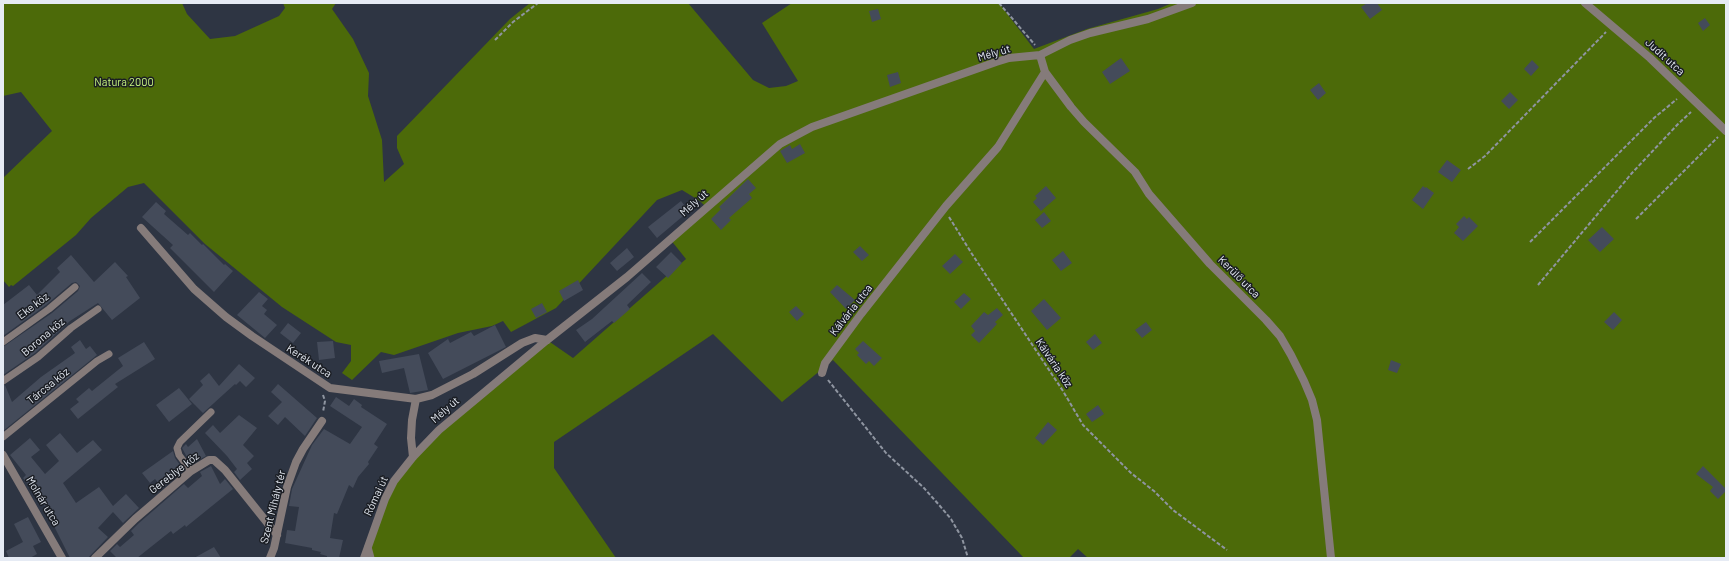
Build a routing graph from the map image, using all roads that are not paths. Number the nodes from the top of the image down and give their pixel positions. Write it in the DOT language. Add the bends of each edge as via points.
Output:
graph roads {
  1 [pos="1192,3"];
  2 [pos="1585,3"];
  3 [pos="1040,55"];
  4 [pos="1045,72"];
  5 [pos="1726,131"];
  6 [pos="141,228"];
  7 [pos="75,287"];
  8 [pos="98,309"];
  9 [pos="547,340"];
  10 [pos="3,342"];
  11 [pos="109,354"];
  12 [pos="822,373"];
  13 [pos="3,381"];
  14 [pos="416,399"];
  15 [pos="212,412"];
  16 [pos="322,421"];
  17 [pos="3,437"];
  18 [pos="3,455"];
  19 [pos="413,457"];
  20 [pos="191,471"];
  21 [pos="277,535"];
  22 [pos="368,547"];
  23 [pos="62,558"];
  24 [pos="95,558"];
  25 [pos="270,558"];
  26 [pos="364,558"];
  27 [pos="371,558"];
  28 [pos="1331,558"];
  1 -- 3 [label="street" via="1148,19 1090,33"];
  2 -- 5 [label="street, Judit utca" via="1650,58"];
  3 -- 4 [label="street, Kerülő utca"];
  3 -- 9 [label="street, Mély út" via="996,62 796,134 780,144 627,277"];
  4 -- 12 [label="street, Kálvária utca" via="998,147 946,206 838,345 825,363"];
  4 -- 28 [label="street, Kerülő utca" via="1084,122 1134,172 1149,194 1210,264 1280,336 1304,381 1317,420"];
  6 -- 14 [label="street, Kerék utca" via="194,289 226,317 318,381 330,388"];
  7 -- 10 [label="lane, Eke köz"];
  8 -- 13 [label="lane, Borona köz" via="71,328 38,357"];
  9 -- 14 [label="street, Kerék utca" via="535,338 522,343 474,374 432,395"];
  9 -- 19 [label="street, Mély út" via="438,430"];
  11 -- 17 [label="lane, Tárcsa köz"];
  14 -- 19 [label="street" via="412,420"];
  15 -- 20 [label="lane" via="180,442 179,455"];
  16 -- 21 [label="street, Szent Mihály tér" via="296,462 287,487"];
  18 -- 23 [label="street, Molnár utca"];
  19 -- 22 [label="street, Római út" via="394,481"];
  20 -- 21 [label="street, Gereblye köz" via="209,460 214,460"];
  20 -- 24 [label="street, Gereblye köz" via="135,519"];
  21 -- 25 [label="street, Szent Mihály tér"];
  22 -- 26 [label="street, Római út"];
  22 -- 27 [label="lane"];
}
